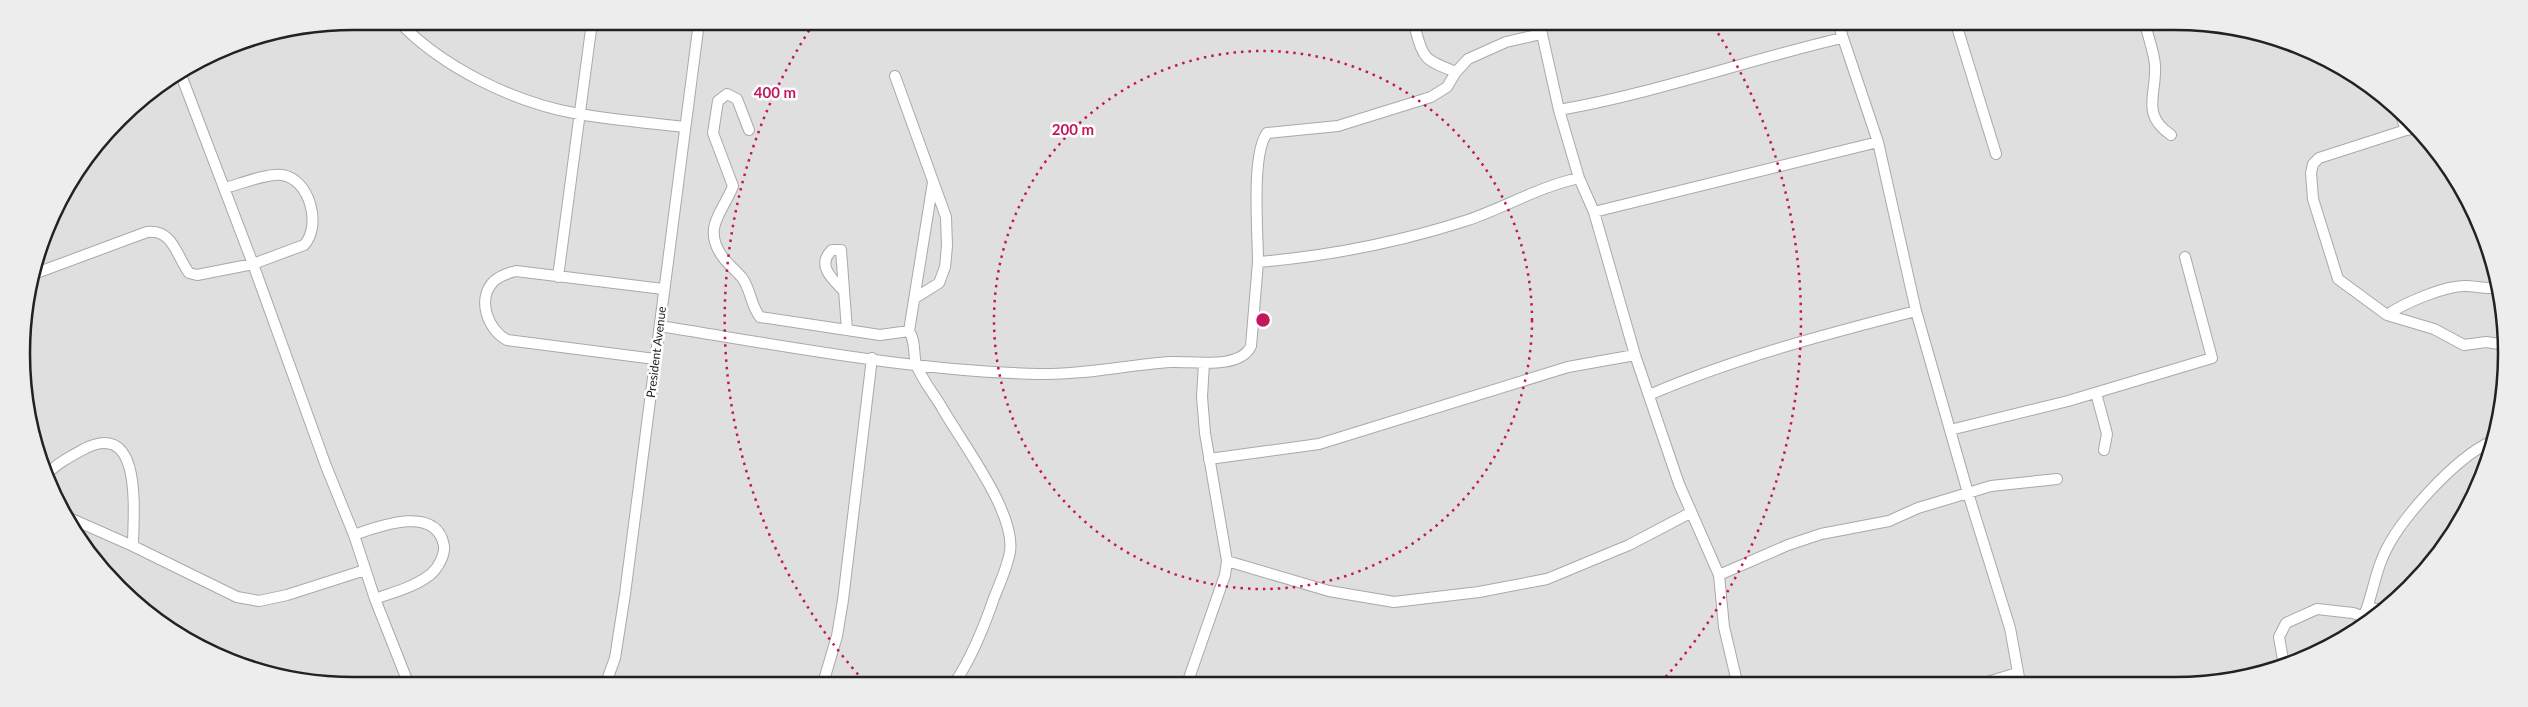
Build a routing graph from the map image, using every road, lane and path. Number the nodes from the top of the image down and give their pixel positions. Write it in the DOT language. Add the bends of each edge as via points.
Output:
graph roads {
  1 [pos="408,30"];
  2 [pos="591,30"];
  3 [pos="698,30"];
  4 [pos="1415,30"];
  5 [pos="1538,30"];
  6 [pos="1541,30"];
  7 [pos="1840,30"];
  8 [pos="1958,30"];
  9 [pos="2147,30"];
  10 [pos="1842,38"];
  11 [pos="1456,72"];
  12 [pos="895,76"];
  13 [pos="183,79"];
  14 [pos="1559,110"];
  15 [pos="578,114"];
  16 [pos="2405,127"];
  17 [pos="685,128"];
  18 [pos="749,130"];
  19 [pos="2406,130"];
  20 [pos="2171,135"];
  21 [pos="1878,142"];
  22 [pos="1996,154"];
  23 [pos="1578,178"];
  24 [pos="933,182"];
  25 [pos="225,188"];
  26 [pos="1594,212"];
  27 [pos="2185,257"];
  28 [pos="1258,262"];
  29 [pos="253,264"];
  30 [pos="41,271"];
  31 [pos="558,277"];
  32 [pos="663,289"];
  33 [pos="2492,289"];
  34 [pos="844,290"];
  35 [pos="915,298"];
  36 [pos="1916,311"];
  37 [pos="2387,314"];
  38 [pos="660,326"];
  39 [pos="847,330"];
  40 [pos="909,331"];
  41 [pos="2498,343"];
  42 [pos="1635,354"];
  43 [pos="655,358"];
  44 [pos="872,358"];
  45 [pos="1204,363"];
  46 [pos="916,364"];
  47 [pos="2096,393"];
  48 [pos="1649,395"];
  49 [pos="1950,430"];
  50 [pos="2484,446"];
  51 [pos="2104,450"];
  52 [pos="1209,459"];
  53 [pos="53,471"];
  54 [pos="2057,478"];
  55 [pos="1968,493"];
  56 [pos="1690,513"];
  57 [pos="77,521"];
  58 [pos="354,535"];
  59 [pos="133,546"];
  60 [pos="1227,561"];
  61 [pos="365,570"];
  62 [pos="1719,575"];
  63 [pos="375,599"];
  64 [pos="2369,600"];
  65 [pos="2372,609"];
  66 [pos="2364,615"];
  67 [pos="2359,618"];
  68 [pos="2283,658"];
  69 [pos="407,677"];
  70 [pos="609,677"];
  71 [pos="825,677"];
  72 [pos="959,677"];
  73 [pos="1189,677"];
  74 [pos="1736,677"];
  75 [pos="2019,677"];
  1 -- 15 [label="street" via="466,74 502,90"];
  2 -- 15 [label="street"];
  3 -- 17 [label="street, President Avenue"];
  4 -- 11 [label="street" via="1427,59"];
  5 -- 11 [label="street" via="1468,59"];
  6 -- 14 [label="street"];
  7 -- 10 [label="street"];
  8 -- 22 [label="street"];
  9 -- 20 [label="street" via="2155,67 2150,97 2152,110 2157,123"];
  10 -- 14 [label="street" via="1774,54 1661,88"];
  10 -- 21 [label="street"];
  11 -- 28 [label="street" via="1447,86 1431,97 1338,126 1267,133 1258,169"];
  12 -- 24 [label="street"];
  13 -- 25 [label="street"];
  14 -- 23 [label="street"];
  15 -- 17 [label="street"];
  15 -- 31 [label="street"];
  16 -- 19 [label="street"];
  17 -- 32 [label="street, President Avenue"];
  18 -- 39 [label="street" via="737,100 727,94 718,101 713,133 733,186 716,217 712,233 721,256 743,279 760,318"];
  19 -- 37 [label="street" via="2319,158 2311,173 2312,199 2338,279"];
  21 -- 26 [label="street"];
  21 -- 36 [label="street"];
  23 -- 26 [label="street"];
  23 -- 28 [label="street" via="1550,185 1469,219 1412,235 1351,251"];
  24 -- 35 [label="street"];
  24 -- 35 [label="street" via="946,217 945,267 939,283"];
  25 -- 29 [label="street"];
  25 -- 29 [label="street" via="283,175 300,186 307,196 314,224 308,240 304,245"];
  26 -- 42 [label="street"];
  27 -- 47 [label="street" via="2212,358"];
  28 -- 45 [label="street" via="1248,354 1238,360"];
  29 -- 30 [label="street" via="206,275 189,273 171,240 154,231"];
  29 -- 58 [label="street"];
  31 -- 32 [label="street"];
  31 -- 43 [label="street" via="516,271 496,280 489,288 486,314 496,332 515,342"];
  32 -- 38 [label="street, President Avenue"];
  33 -- 37 [label="street" via="2453,288 2408,303"];
  34 -- 39 [label="street"];
  35 -- 40 [label="street"];
  36 -- 48 [label="street" via="1738,361"];
  36 -- 49 [label="street"];
  37 -- 41 [label="street" via="2434,329 2464,345"];
  38 -- 43 [label="street, President Avenue"];
  38 -- 44 [label="street"];
  39 -- 40 [label="street" via="880,335"];
  40 -- 46 [label="street" via="915,344"];
  42 -- 48 [label="street"];
  42 -- 52 [label="street" via="1568,366 1319,444"];
  43 -- 70 [label="street, President Avenue" via="625,594"];
  44 -- 46 [label="street"];
  44 -- 71 [label="street" via="843,600"];
  45 -- 46 [label="street" via="1171,362 1091,373 1039,374"];
  45 -- 52 [label="street" via="1202,397"];
  46 -- 72 [label="street" via="957,436 989,483 1010,534 1006,566 986,624"];
  47 -- 49 [label="street"];
  47 -- 51 [label="street" via="2107,434"];
  48 -- 56 [label="street"];
  49 -- 55 [label="street"];
  50 -- 64 [label="street" via="2466,457 2407,518 2382,559"];
  52 -- 60 [label="street"];
  53 -- 59 [label="street" via="94,444 111,444 122,450 133,479"];
  54 -- 55 [label="street" via="2008,482"];
  55 -- 62 [label="street" via="1918,508 1889,522 1821,534 1796,542"];
  55 -- 75 [label="street" via="2010,628"];
  56 -- 60 [label="street" via="1629,545 1547,579 1479,592 1394,602 1329,591"];
  56 -- 62 [label="street"];
  57 -- 59 [label="street"];
  58 -- 61 [label="street"];
  58 -- 63 [label="street" via="390,522 413,521 432,526 441,535 444,549 432,573 413,586"];
  59 -- 61 [label="street" via="237,597 259,601"];
  60 -- 73 [label="street"];
  61 -- 63 [label="street"];
  62 -- 74 [label="street" via="1724,627"];
  63 -- 69 [label="street"];
  64 -- 65 [label="street"];
  64 -- 66 [label="street"];
  67 -- 68 [label="street" via="2353,613 2318,609 2286,623 2279,637"];
}
